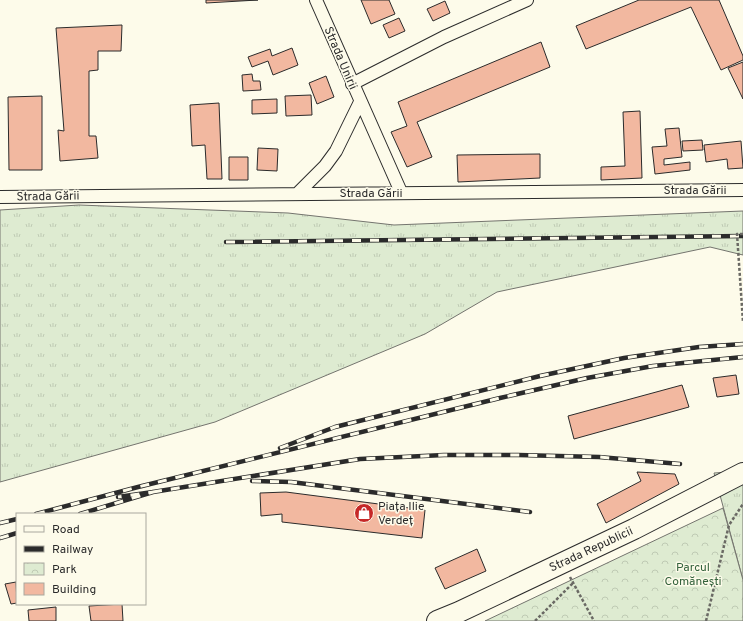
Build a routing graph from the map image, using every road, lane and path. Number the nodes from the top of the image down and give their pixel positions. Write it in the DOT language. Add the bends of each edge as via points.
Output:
graph roads {
  1 [pos="316,0"];
  2 [pos="527,0"];
  3 [pos="352,84"];
  4 [pos="360,102"];
  5 [pos="743,190"];
  6 [pos="401,192"];
  7 [pos="298,193"];
  8 [pos="0,196"];
  9 [pos="743,234"];
  10 [pos="743,322"];
  11 [pos="743,473"];
  12 [pos="743,504"];
  13 [pos="562,563"];
  14 [pos="573,583"];
  15 [pos="437,621"];
  16 [pos="535,621"];
  17 [pos="594,621"];
  18 [pos="706,621"];
  1 -- 3 [label="street, Strada Unirii"];
  2 -- 3 [label="street" via="444,37"];
  3 -- 4 [label="street, Strada Unirii"];
  4 -- 6 [label="street"];
  4 -- 7 [label="street, Strada Unirii" via="336,150 325,166"];
  5 -- 6 [label="street, Strada Gării"];
  6 -- 7 [label="street, Strada Gării"];
  7 -- 8 [label="street, Strada Gării"];
  9 -- 10 [label="path, bridge" via="737,234"];
  11 -- 13 [label="main road, Strada Republicii"];
  12 -- 18 [label="path" via="729,525"];
  13 -- 14 [label="path"];
  13 -- 15 [label="main road, Strada Republicii"];
  14 -- 16 [label="path"];
  14 -- 17 [label="path"];
}
